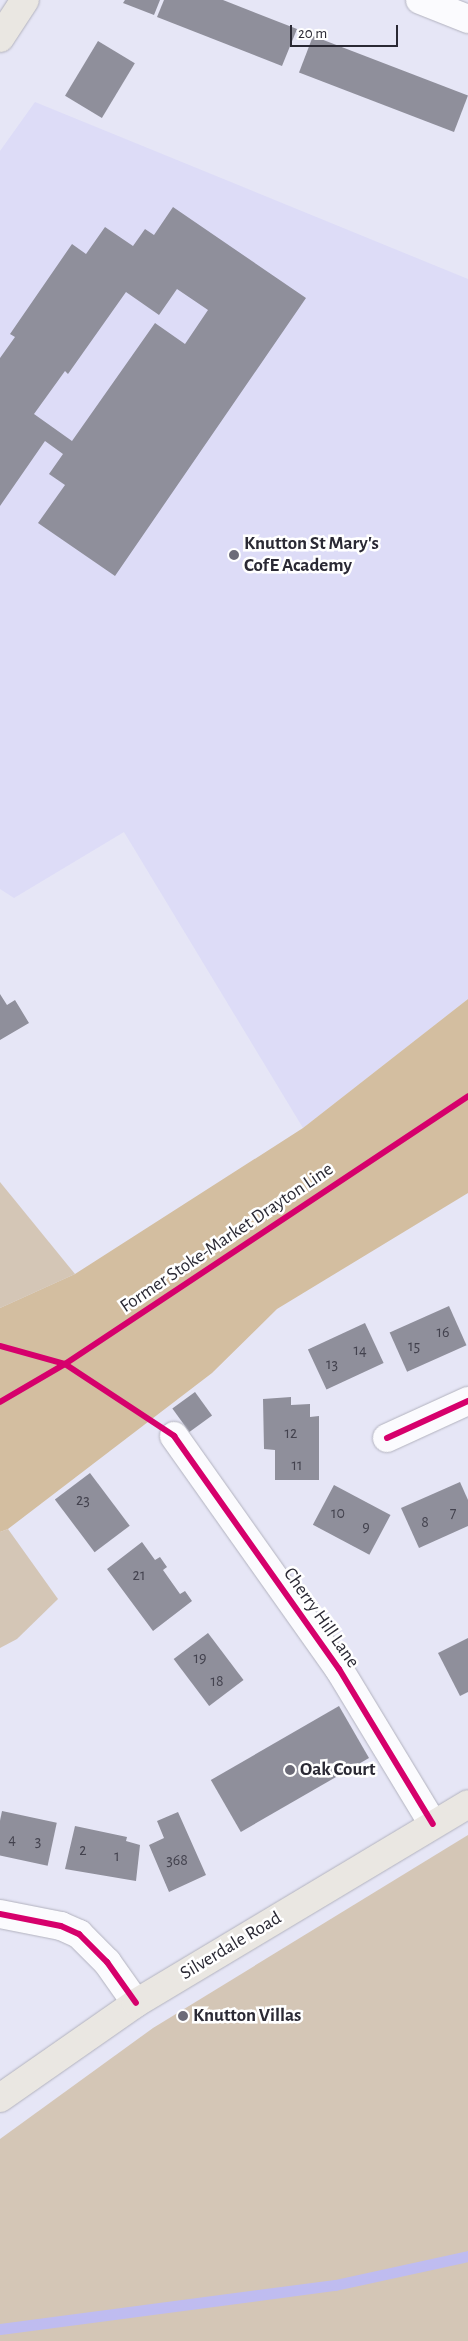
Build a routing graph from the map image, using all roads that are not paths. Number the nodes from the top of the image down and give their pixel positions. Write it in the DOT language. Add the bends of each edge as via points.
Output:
graph roads {
  1 [pos="25,0"];
  2 [pos="420,0"];
  3 [pos="468,19"];
  4 [pos="0,38"];
  5 [pos="468,1402"];
  6 [pos="174,1436"];
  7 [pos="387,1438"];
  8 [pos="468,1804"];
  9 [pos="433,1824"];
  10 [pos="0,1914"];
  11 [pos="136,2003"];
  12 [pos="0,2098"];
  1 -- 4 [label="main road"];
  2 -- 3 [label="street"];
  5 -- 7 [label="street"];
  6 -- 9 [label="street, Cherry Hill Lane" via="339,1669"];
  8 -- 9 [label="main road, Silverdale Road"];
  9 -- 11 [label="main road, Silverdale Road"];
  10 -- 11 [label="street" via="61,1926 79,1934 107,1962"];
  11 -- 12 [label="main road, Silverdale Road"];
}
